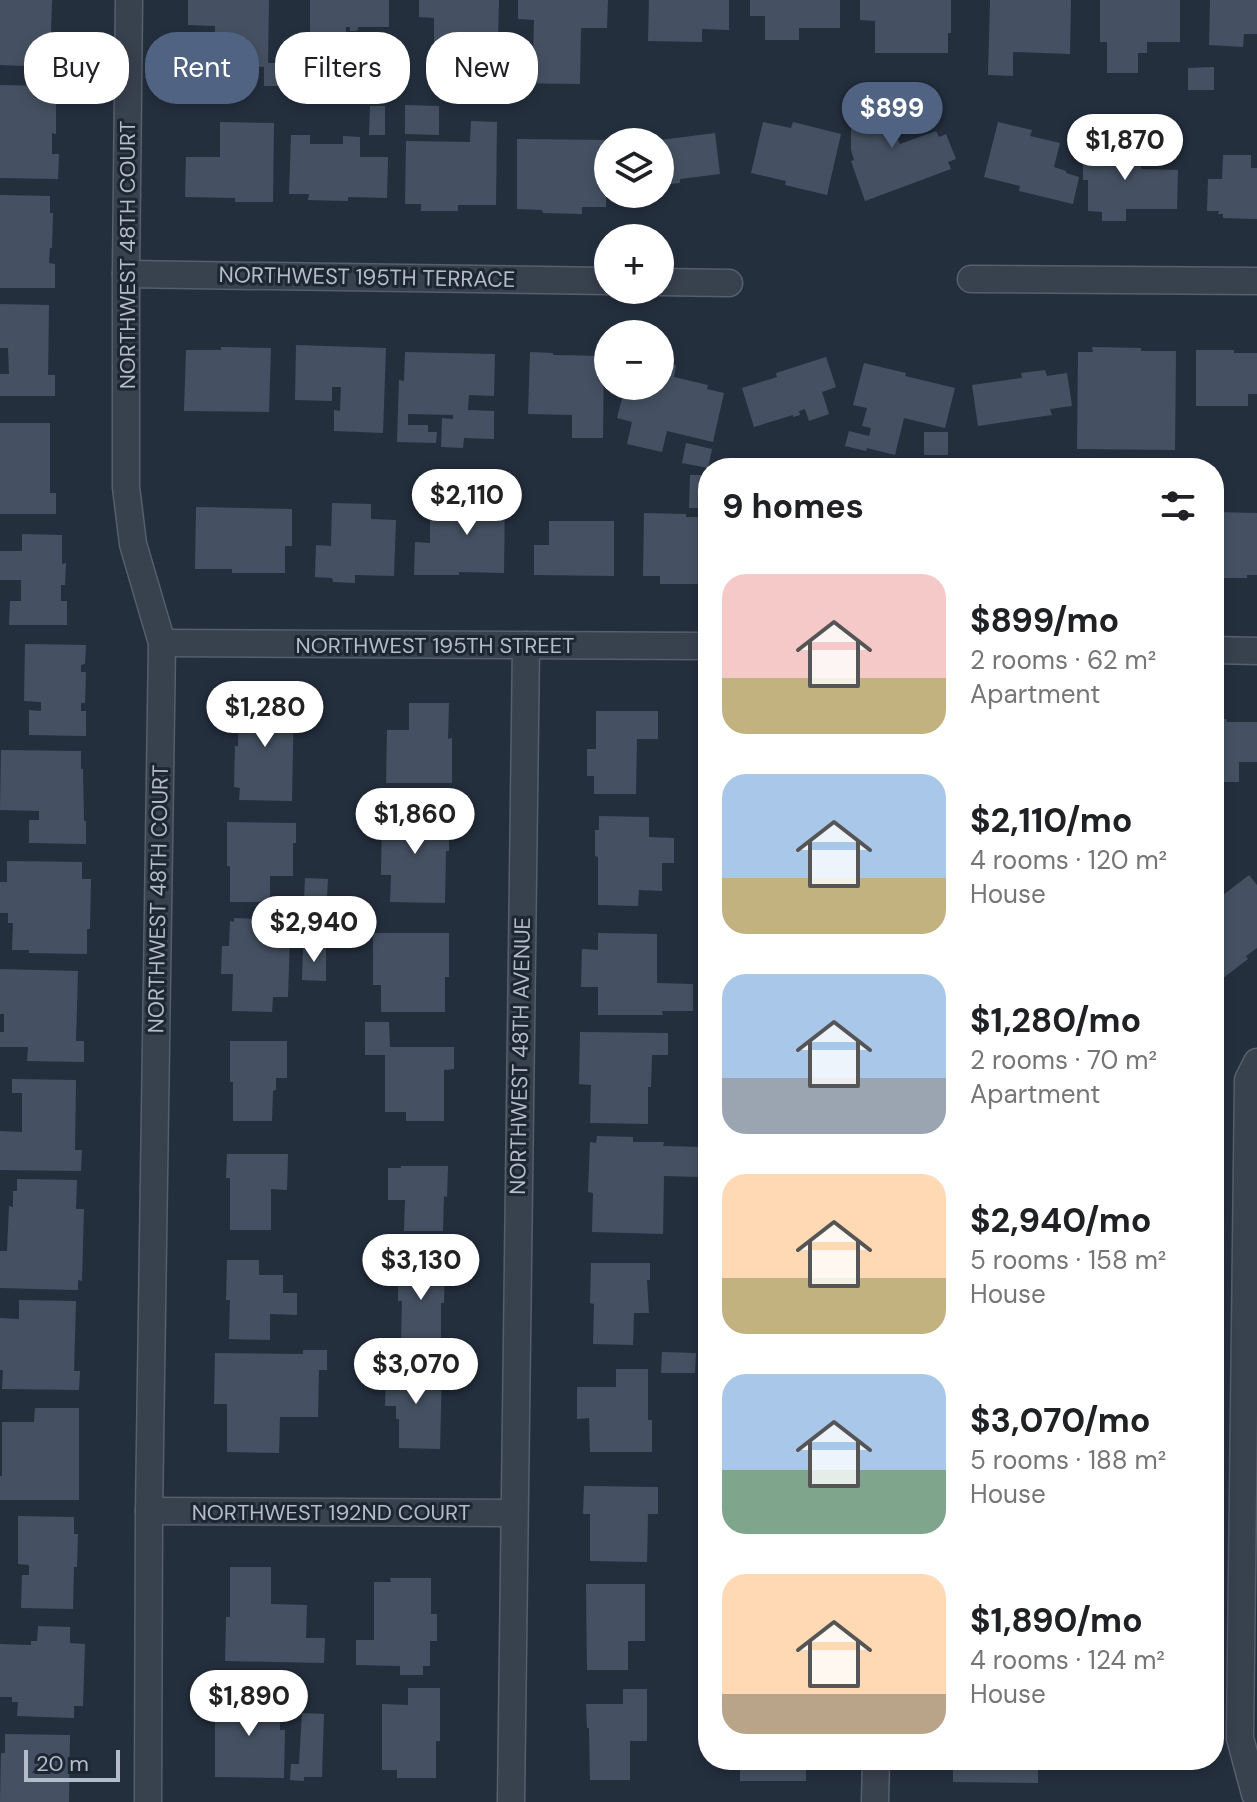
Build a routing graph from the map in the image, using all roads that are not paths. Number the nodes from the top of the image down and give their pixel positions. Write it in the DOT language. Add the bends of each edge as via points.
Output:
graph roads {
  1 [pos="129,0"];
  2 [pos="126,274"];
  3 [pos="971,279"];
  4 [pos="594,281"];
  5 [pos="1257,281"];
  6 [pos="674,282"];
  7 [pos="729,283"];
  8 [pos="162,643"];
  9 [pos="526,645"];
  10 [pos="698,646"];
  11 [pos="1224,650"];
  12 [pos="1257,651"];
  13 [pos="1257,1062"];
  14 [pos="149,1511"];
  15 [pos="514,1513"];
  16 [pos="876,1770"];
  17 [pos="1256,1795"];
  18 [pos="148,1802"];
  19 [pos="511,1802"];
  20 [pos="875,1802"];
  1 -- 2 [label="street, NORTHWEST 48TH COURT"];
  2 -- 4 [label="street, NORTHWEST 195TH TERRACE"];
  2 -- 8 [label="street, NORTHWEST 48TH COURT" via="126,487 133,544"];
  3 -- 5 [label="street"];
  6 -- 7 [label="street"];
  8 -- 9 [label="street, NORTHWEST 195TH STREET"];
  8 -- 14 [label="street, NORTHWEST 48TH COURT"];
  9 -- 10 [label="street, NORTHWEST 195TH STREET"];
  9 -- 15 [label="street, NORTHWEST 48TH AVENUE"];
  11 -- 12 [label="street"];
  13 -- 17 [label="street" via="1248,1080 1240,1738"];
  14 -- 15 [label="street, NORTHWEST 192ND COURT"];
  14 -- 18 [label="street, NORTHWEST 48TH COURT"];
  15 -- 19 [label="street, NORTHWEST 48TH AVENUE"];
  16 -- 20 [label="street"];
}
